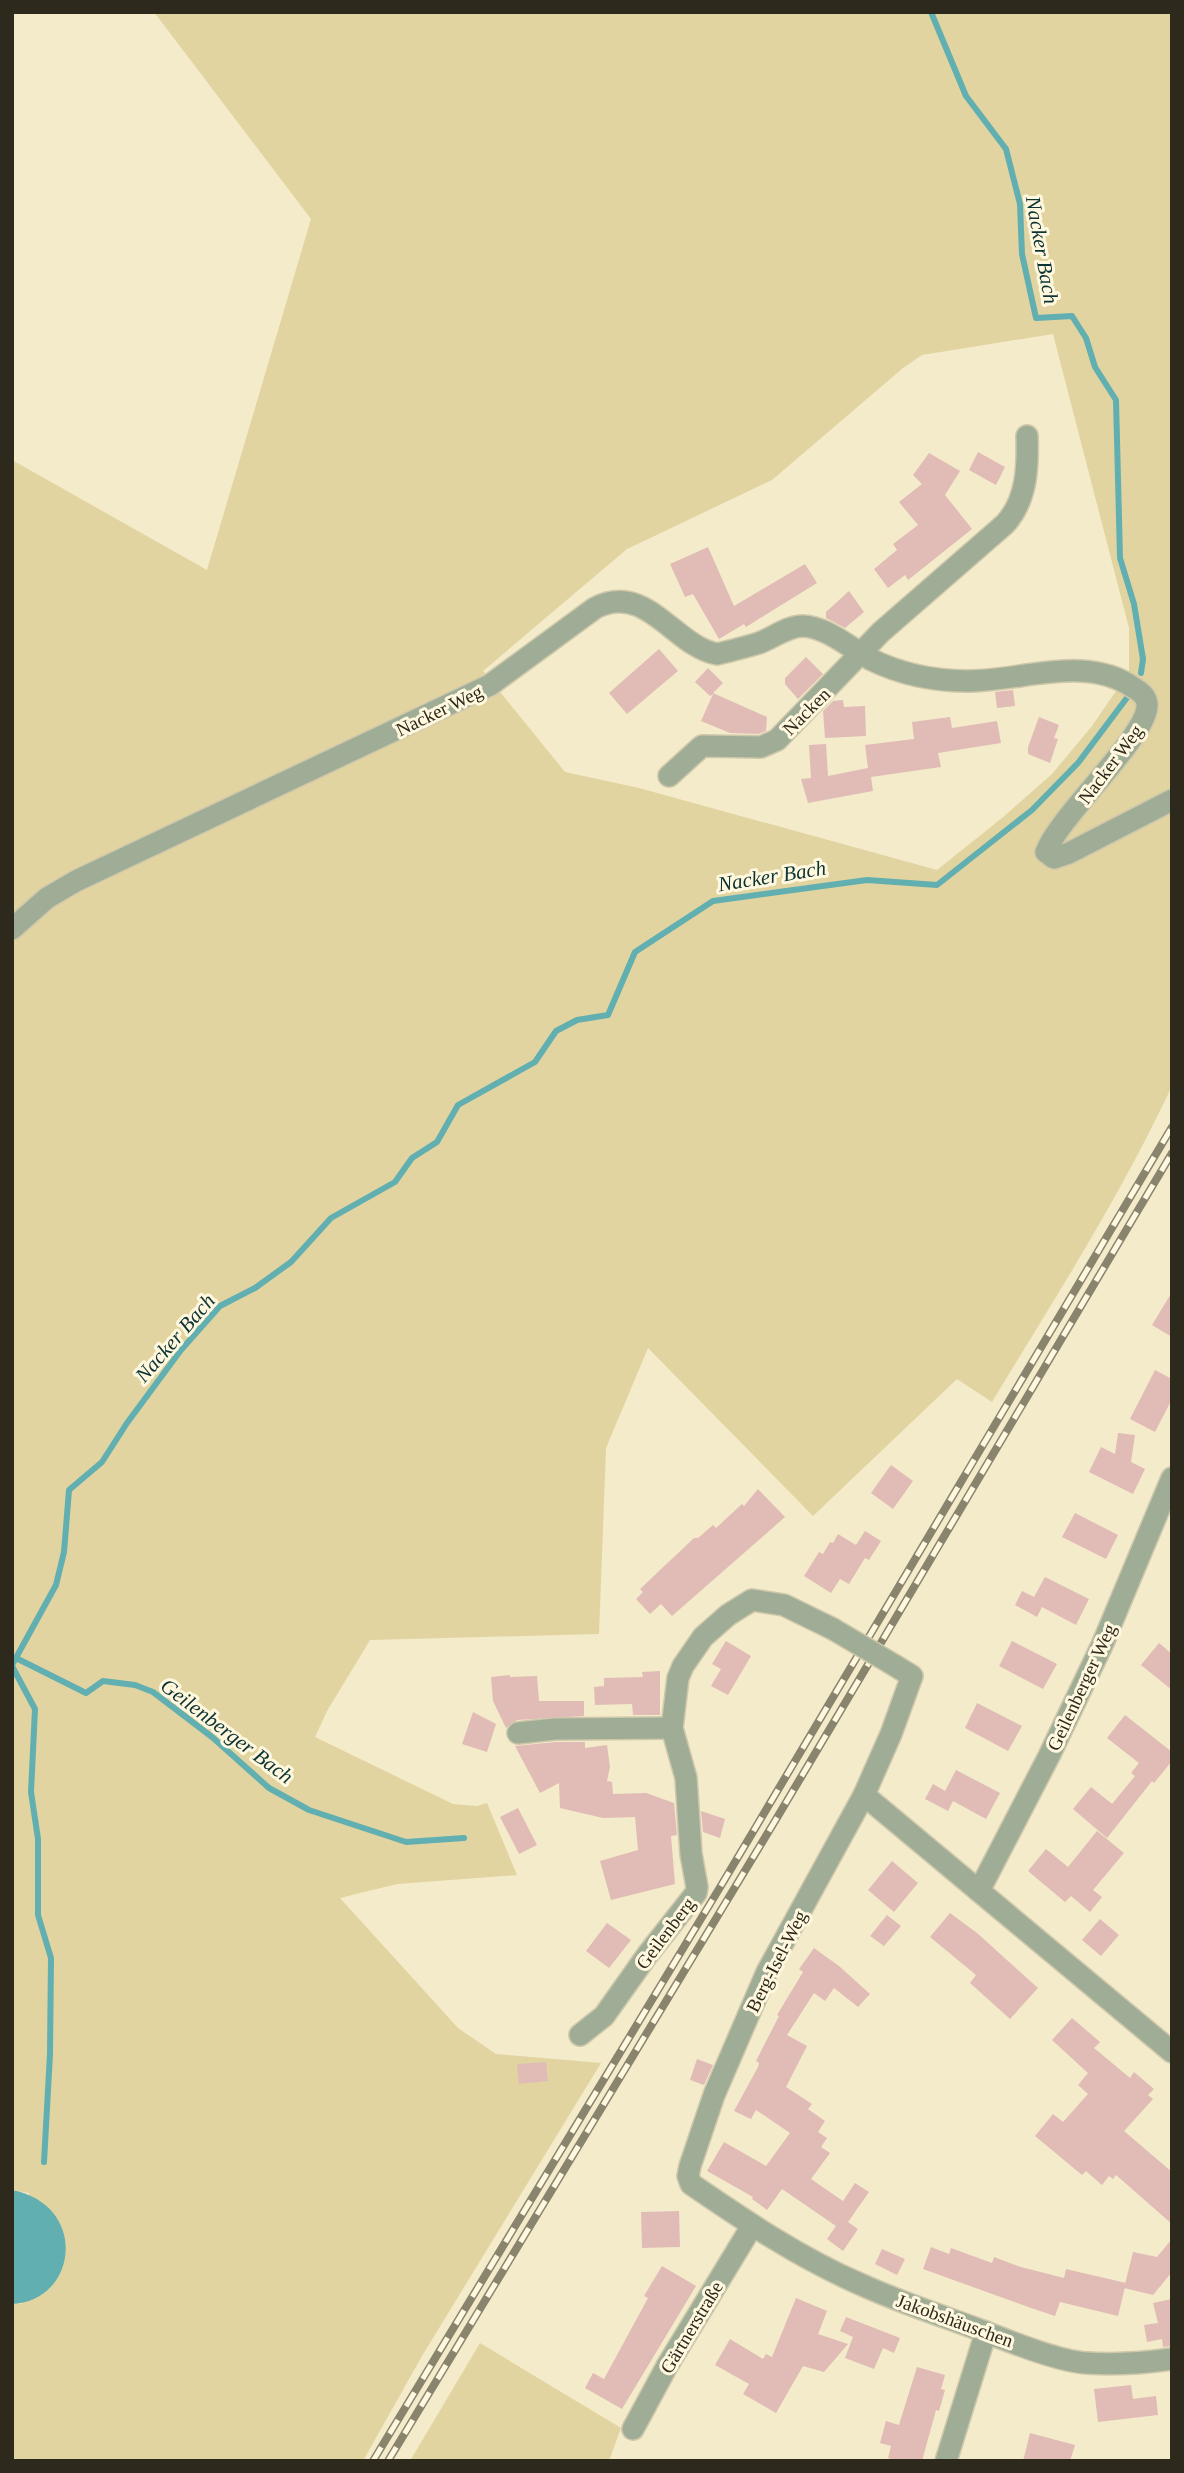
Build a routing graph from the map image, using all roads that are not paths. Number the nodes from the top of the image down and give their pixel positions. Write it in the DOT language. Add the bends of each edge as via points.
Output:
graph roads {
  1 [pos="1027,436"];
  2 [pos="860,654"];
  3 [pos="669,776"];
  4 [pos="1172,800"];
  5 [pos="12,929"];
  6 [pos="1172,1478"];
  7 [pos="903,1671"];
  8 [pos="672,1728"];
  9 [pos="518,1732"];
  10 [pos="864,1794"];
  11 [pos="979,1891"];
  12 [pos="580,2035"];
  13 [pos="1172,2052"];
  14 [pos="752,2226"];
  15 [pos="986,2332"];
  16 [pos="1172,2360"];
  17 [pos="633,2430"];
  18 [pos="946,2461"];
  1 -- 2 [label="street" via="1026,477 1011,517"];
  2 -- 3 [label="street, Nacken" via="772,743 702,746"];
  2 -- 4 [label="street, Nacker Weg" via="926,678 967,681 1101,672 1142,694 1147,706 1143,722 1054,837 1046,852 1054,858"];
  2 -- 5 [label="street, Nacker Weg" via="823,632 801,626 712,653 647,609 623,602 603,603 490,685 76,881 47,898"];
  6 -- 11 [label="street, Geilenberger Weg" via="1103,1643"];
  7 -- 8 [label="street, Geilenberg, bridge" via="784,1605 752,1600 703,1637 682,1666"];
  7 -- 10 [label="street, Berg-Isel-Weg" via="891,1734"];
  8 -- 9 [label="street"];
  8 -- 12 [label="street, Geilenberg" via="686,1778 696,1893 604,2016"];
  10 -- 11 [label="street"];
  10 -- 14 [label="street, Berg-Isel-Weg" via="767,1972 714,2095 690,2166 691,2184"];
  11 -- 13 [label="street"];
  14 -- 15 [label="street, Jakobshäuschen" via="861,2285"];
  14 -- 17 [label="street, Gärtnerstraße"];
  15 -- 16 [label="street, Jakobshäuschen" via="1084,2363"];
  15 -- 18 [label="street"];
}
